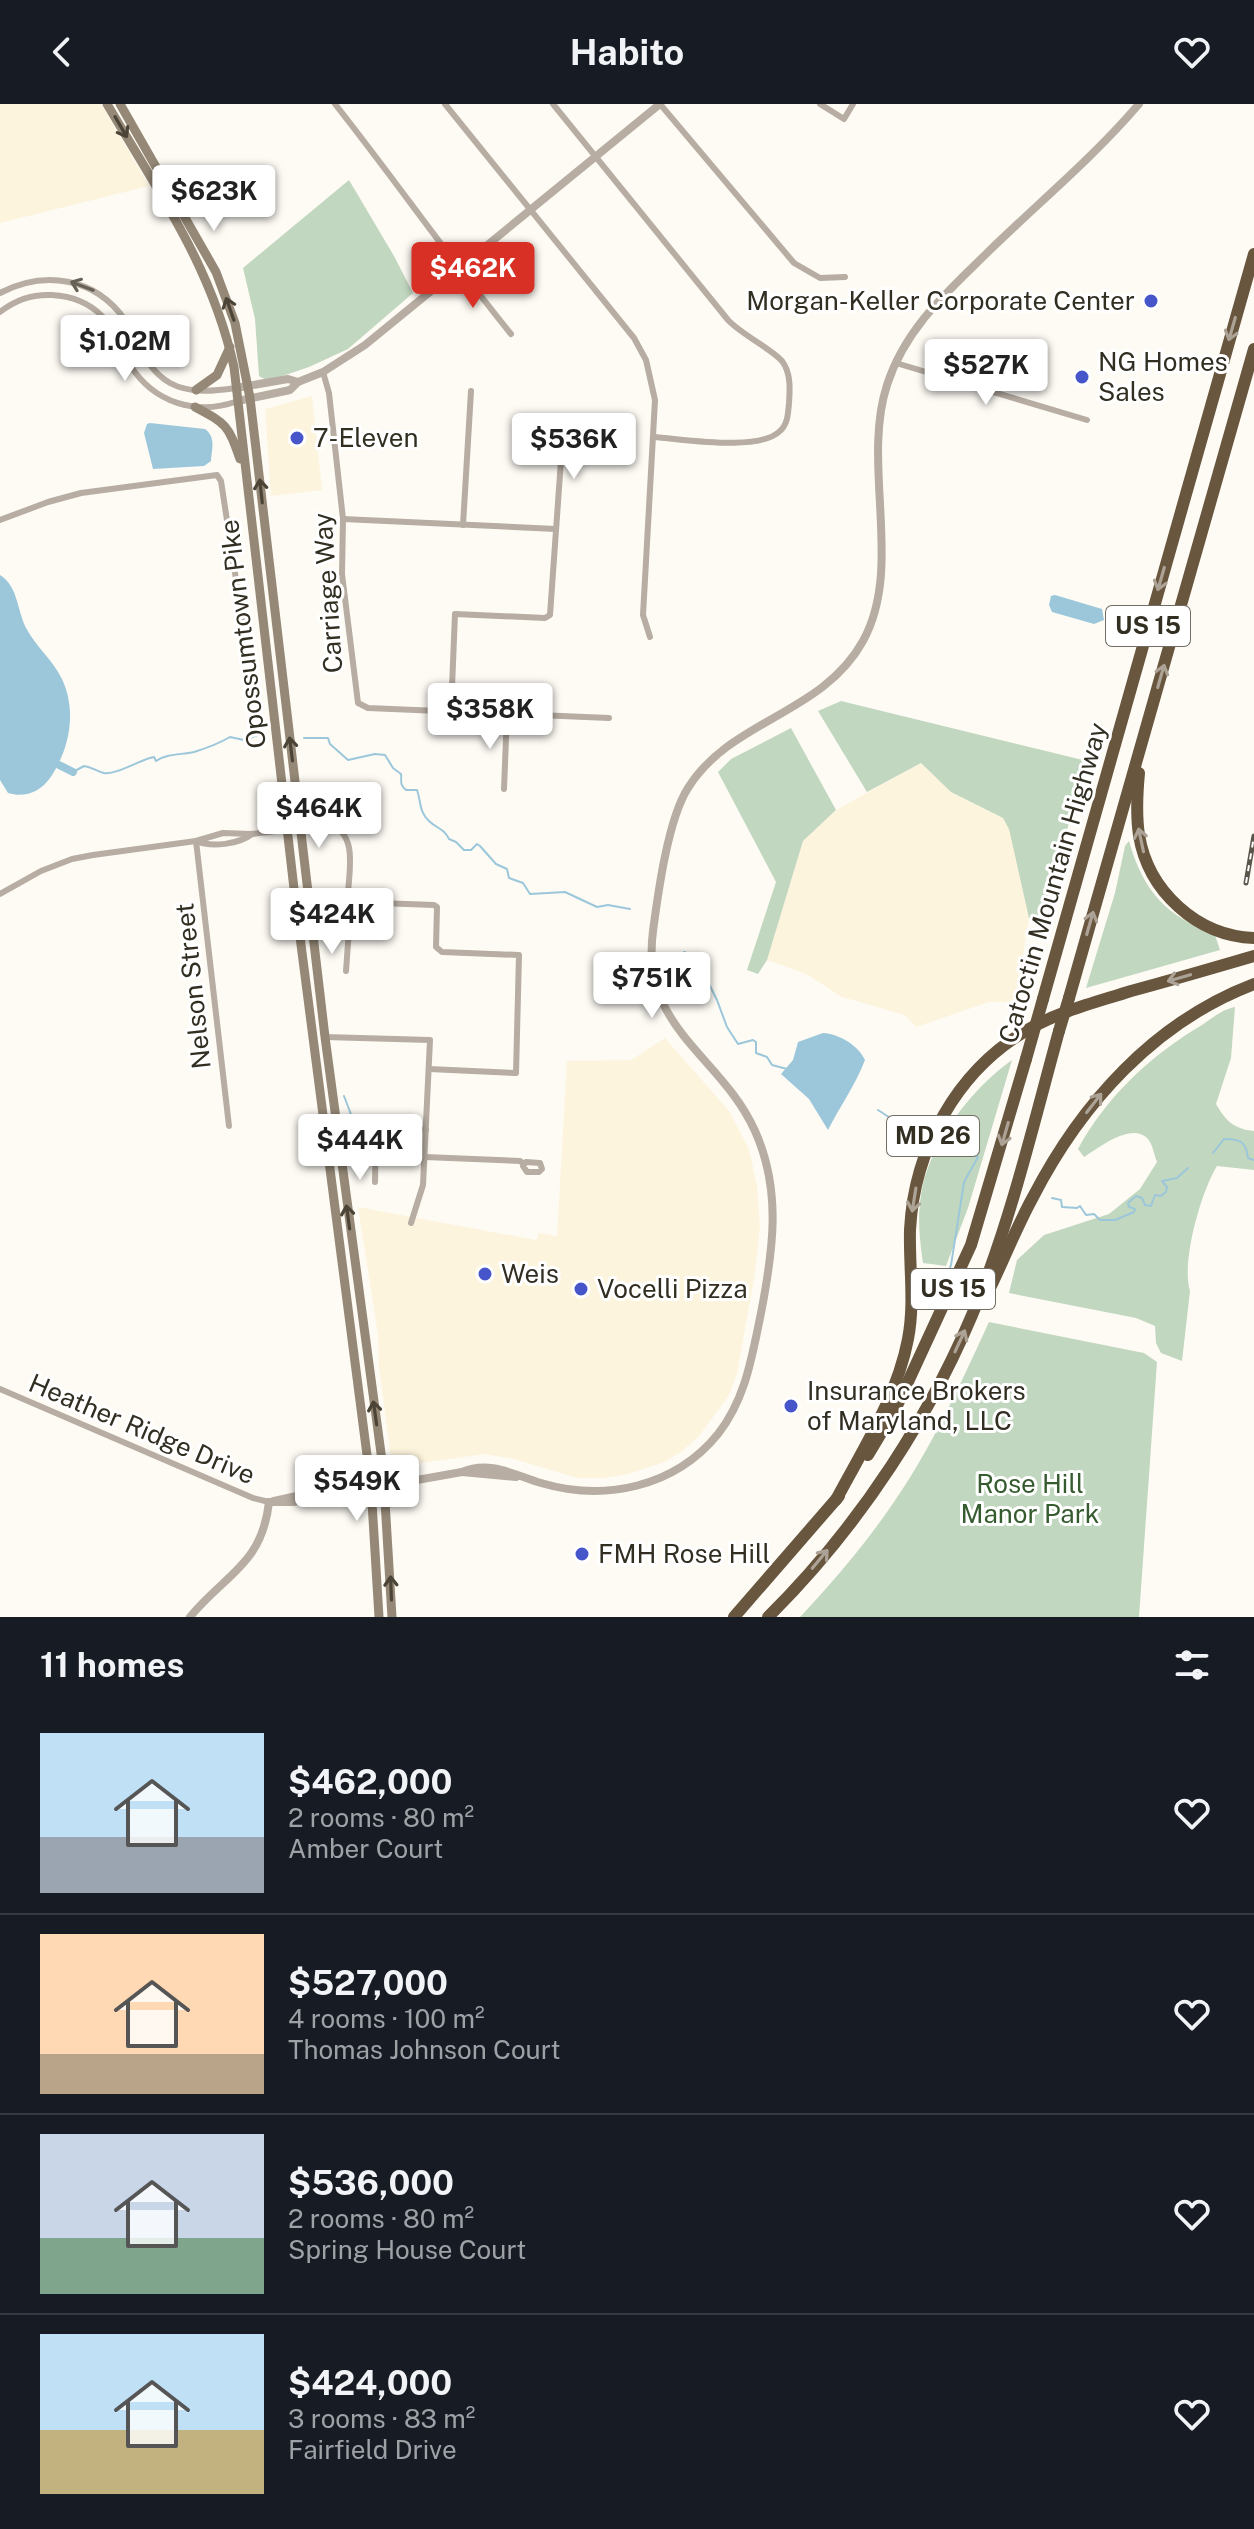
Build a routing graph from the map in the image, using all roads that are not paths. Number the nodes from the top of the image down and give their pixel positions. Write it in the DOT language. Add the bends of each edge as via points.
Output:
graph roads {
  1 [pos="107,104"];
  2 [pos="120,104"];
  3 [pos="335,104"];
  4 [pos="445,104"];
  5 [pos="553,104"];
  6 [pos="660,104"];
  7 [pos="820,104"];
  8 [pos="853,104"];
  9 [pos="1139,104"];
  10 [pos="596,156"];
  11 [pos="529,209"];
  12 [pos="1254,254"];
  13 [pos="458,268"];
  14 [pos="845,277"];
  15 [pos="0,293"];
  16 [pos="0,312"];
  17 [pos="130,329"];
  18 [pos="511,334"];
  19 [pos="112,337"];
  20 [pos="230,347"];
  21 [pos="1254,349"];
  22 [pos="896,363"];
  23 [pos="323,372"];
  24 [pos="298,382"];
  25 [pos="248,385"];
  26 [pos="236,388"];
  27 [pos="196,390"];
  28 [pos="471,391"];
  29 [pos="250,398"];
  30 [pos="238,401"];
  31 [pos="195,407"];
  32 [pos="1087,420"];
  33 [pos="545,431"];
  34 [pos="563,432"];
  35 [pos="593,434"];
  36 [pos="654,437"];
  37 [pos="246,476"];
  38 [pos="343,519"];
  39 [pos="0,520"];
  40 [pos="463,525"];
  41 [pos="556,529"];
  42 [pos="242,619"];
  43 [pos="650,637"];
  44 [pos="451,712"];
  45 [pos="507,714"];
  46 [pos="609,718"];
  47 [pos="1140,751"];
  48 [pos="504,789"];
  49 [pos="299,827"];
  50 [pos="286,828"];
  51 [pos="196,841"];
  52 [pos="0,894"];
  53 [pos="351,902"];
  54 [pos="1254,938"];
  55 [pos="1254,956"];
  56 [pos="346,971"];
  57 [pos="1254,984"];
  58 [pos="325,1037"];
  59 [pos="313,1039"];
  60 [pos="429,1069"];
  61 [pos="229,1126"];
  62 [pos="358,1128"];
  63 [pos="376,1129"];
  64 [pos="426,1130"];
  65 [pos="425,1157"];
  66 [pos="524,1164"];
  67 [pos="375,1182"];
  68 [pos="411,1223"];
  69 [pos="972,1315"];
  70 [pos="0,1389"];
  71 [pos="384,1484"];
  72 [pos="371,1486"];
  73 [pos="836,1500"];
  74 [pos="269,1502"];
  75 [pos="190,1617"];
  76 [pos="379,1617"];
  77 [pos="392,1617"];
  78 [pos="734,1617"];
  79 [pos="768,1617"];
  1 -- 20 [label="main road, Opossumtown Pike, one-way" via="191,244"];
  25 -- 2 [label="main road, Opossumtown Pike, one-way" via="235,323 216,272"];
  3 -- 13 [label="street"];
  4 -- 11 [label="street"];
  5 -- 10 [label="street"];
  6 -- 10 [label="street"];
  6 -- 14 [label="street" via="794,263 820,278"];
  7 -- 8 [label="street" via="844,119"];
  9 -- 22 [label="street" via="933,306"];
  10 -- 11 [label="street"];
  10 -- 36 [label="street" via="728,320 781,361 788,375 788,418 773,437 744,442"];
  11 -- 13 [label="street"];
  11 -- 36 [label="street" via="634,338 654,389"];
  12 -- 73 [label="highway, Catoctin Mountain Highway / US 15, one-way, bridge" via="986,1200 955,1285 895,1410"];
  13 -- 18 [label="street"];
  13 -- 23 [label="street" via="365,345"];
  17 -- 15 [label="street, one-way" via="117,310 79,284 32,280"];
  16 -- 19 [label="street" via="26,297 68,297 98,313"];
  17 -- 19 [label="street"];
  17 -- 27 [label="street" via="146,363 173,385"];
  19 -- 31 [label="street" via="146,385 164,399"];
  20 -- 26 [label="main road, Opossumtown Pike"];
  20 -- 27 [label="main road" via="217,375"];
  47 -- 21 [label="highway, Catoctin Mountain Highway / US 15, one-way"];
  22 -- 32 [label="street"];
  22 -- 71 [label="street" via="880,414 879,590 869,628 832,682 721,750 691,783 673,820 652,935 662,1005 741,1105 769,1172 772,1251 744,1390 712,1441 693,1458 659,1479 625,1489 590,1492 520,1477 462,1472"];
  23 -- 24 [label="street"];
  23 -- 38 [label="street, Carriage Way"];
  24 -- 25 [label="street"];
  24 -- 29 [label="street" via="290,390"];
  25 -- 26 [label="street"];
  25 -- 29 [label="main road, Opossumtown Pike"];
  26 -- 27 [label="street"];
  26 -- 30 [label="main road, Opossumtown Pike"];
  28 -- 40 [label="street"];
  29 -- 30 [label="street"];
  49 -- 29 [label="main road, Opossumtown Pike, one-way"];
  30 -- 31 [label="street"];
  30 -- 37 [label="main road, Opossumtown Pike"];
  31 -- 37 [label="main road" via="228,428"];
  33 -- 34 [label="street"];
  34 -- 35 [label="street"];
  34 -- 41 [label="street"];
  36 -- 43 [label="street" via="643,615"];
  37 -- 50 [label="main road, Opossumtown Pike"];
  38 -- 40 [label="street"];
  38 -- 44 [label="street, Carriage Way" via="342,574 358,703 368,708"];
  39 -- 42 [label="street" via="81,493 217,475"];
  40 -- 41 [label="street"];
  41 -- 44 [label="street" via="548,617 455,614"];
  44 -- 45 [label="street, Carriage Way"];
  45 -- 46 [label="street, Carriage Way"];
  45 -- 48 [label="street"];
  54 -- 47 [label="highway, one-way" via="1195,920 1156,880 1139,837"];
  69 -- 47 [label="highway, Catoctin Mountain Highway / US 15, one-way, bridge" via="1008,1211"];
  49 -- 50 [label="street"];
  49 -- 53 [label="street" via="330,824 346,835"];
  49 -- 58 [label="main road, Opossumtown Pike"];
  50 -- 51 [label="street" via="224,843"];
  50 -- 59 [label="main road, Opossumtown Pike"];
  51 -- 52 [label="street" via="72,859"];
  51 -- 61 [label="street, Nelson Street"];
  53 -- 56 [label="street"];
  53 -- 60 [label="street" via="434,905 436,947 442,952 519,955 516,1073"];
  55 -- 73 [label="highway, MD 26, one-way" via="1046,1020 1000,1049 963,1086 931,1140 915,1190 911,1323 901,1366"];
  69 -- 57 [label="highway, one-way" via="1045,1175 1102,1093 1168,1031"];
  58 -- 59 [label="street"];
  58 -- 60 [label="street" via="430,1040"];
  71 -- 58 [label="main road, Opossumtown Pike, one-way"];
  59 -- 72 [label="main road, Opossumtown Pike"];
  60 -- 64 [label="street"];
  62 -- 63 [label="street"];
  63 -- 64 [label="street"];
  63 -- 67 [label="street"];
  64 -- 65 [label="street"];
  65 -- 66 [label="street"];
  65 -- 68 [label="street"];
  79 -- 69 [label="highway, US 15, one-way" via="871,1493 926,1406"];
  70 -- 74 [label="street, Heather Ridge Drive"];
  71 -- 72 [label="street"];
  77 -- 71 [label="main road, Opossumtown Pike, one-way"];
  72 -- 74 [label="street"];
  72 -- 76 [label="main road, Opossumtown Pike"];
  73 -- 78 [label="highway, US 15"];
  74 -- 75 [label="street" via="261,1539 250,1558"];
}
